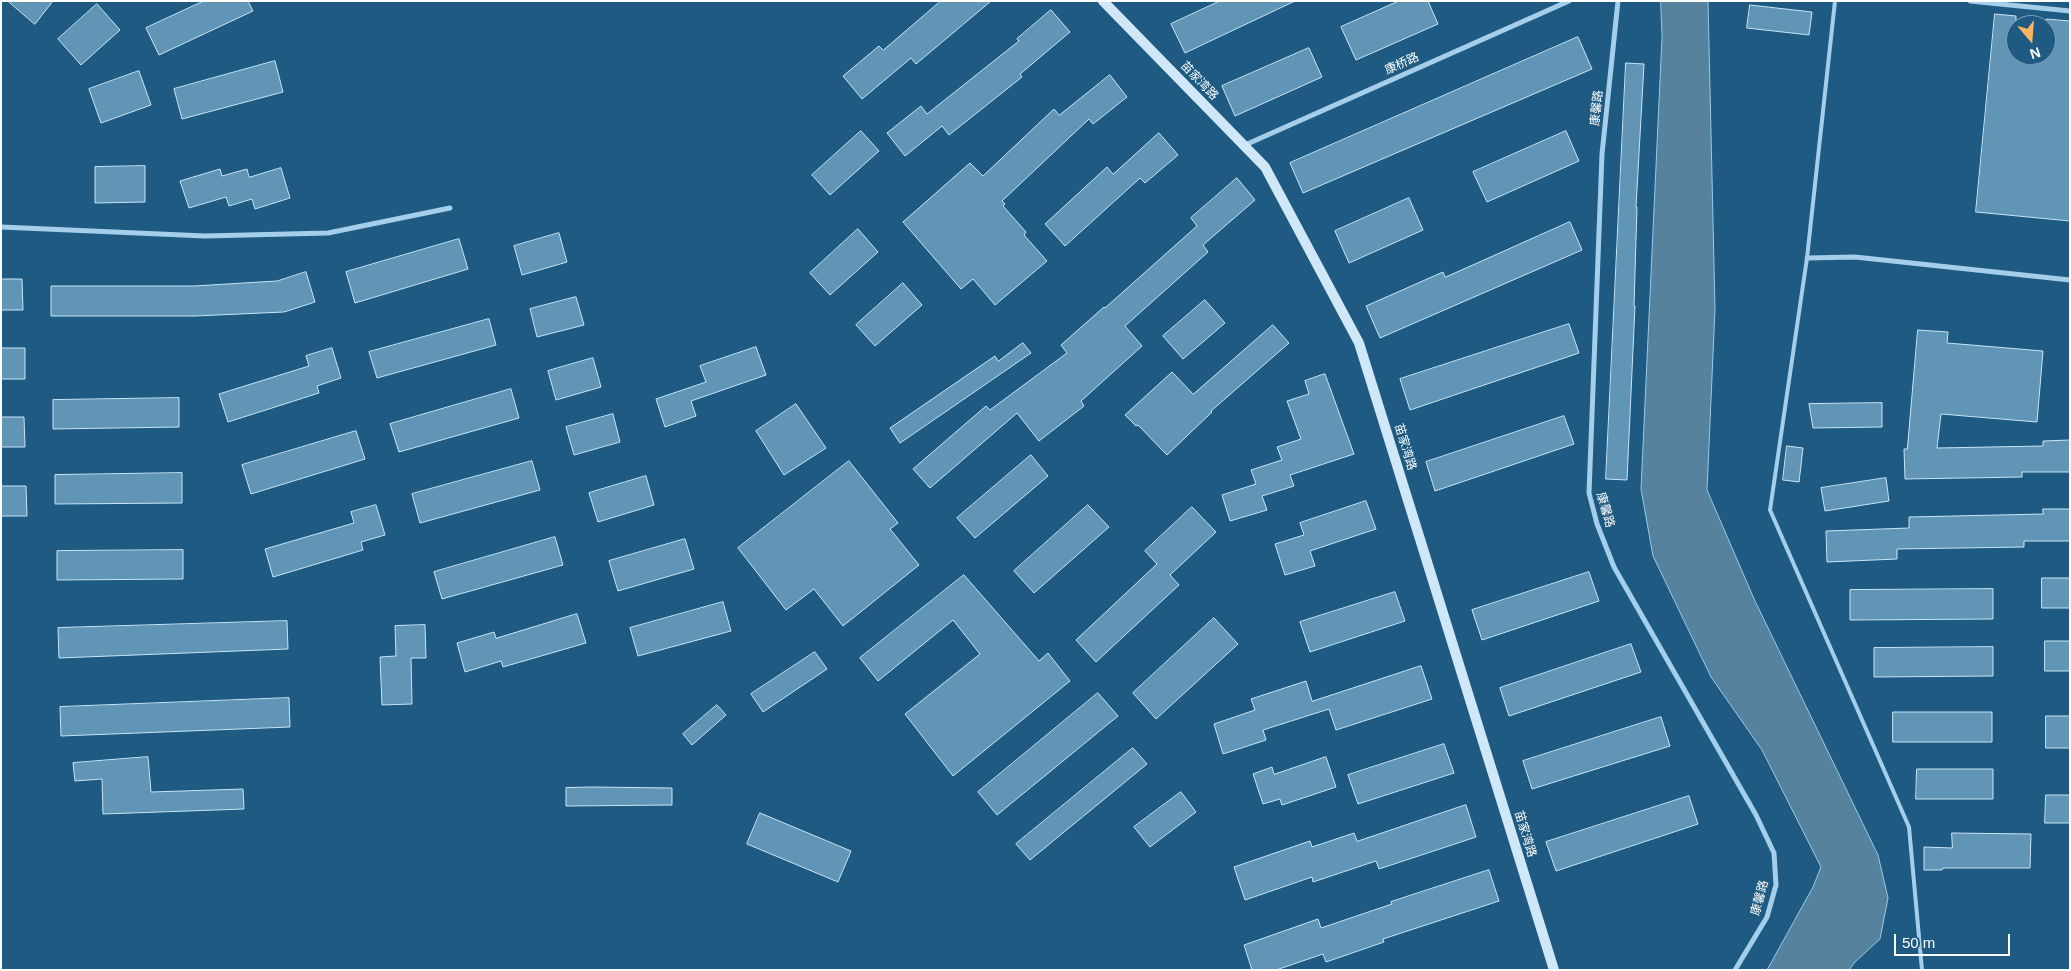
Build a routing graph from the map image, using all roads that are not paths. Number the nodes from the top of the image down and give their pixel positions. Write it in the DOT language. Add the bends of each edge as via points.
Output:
graph roads {
  1 [pos="1103,1"];
  2 [pos="1569,1"];
  3 [pos="1618,1"];
  4 [pos="1835,1"];
  5 [pos="1970,1"];
  6 [pos="2070,11"];
  7 [pos="1244,146"];
  8 [pos="450,208"];
  9 [pos="1,227"];
  10 [pos="1807,258"];
  11 [pos="2070,280"];
  12 [pos="1554,970"];
  13 [pos="1735,970"];
  14 [pos="1922,970"];
  1 -- 7 [label="street, 苗家湾路"];
  2 -- 7 [label="street, 康桥路"];
  3 -- 13 [label="street, 康馨路" via="1602,154 1588,493 1614,567 1747,798 1774,853 1776,884 1767,917"];
  4 -- 10 [label="lane"];
  5 -- 6 [label="street"];
  7 -- 12 [label="street, 苗家湾路" via="1265,167 1359,343"];
  8 -- 9 [label="street" via="328,233 205,236"];
  10 -- 11 [label="street" via="1855,257"];
  10 -- 14 [label="lane" via="1770,510 1909,826"];
}
